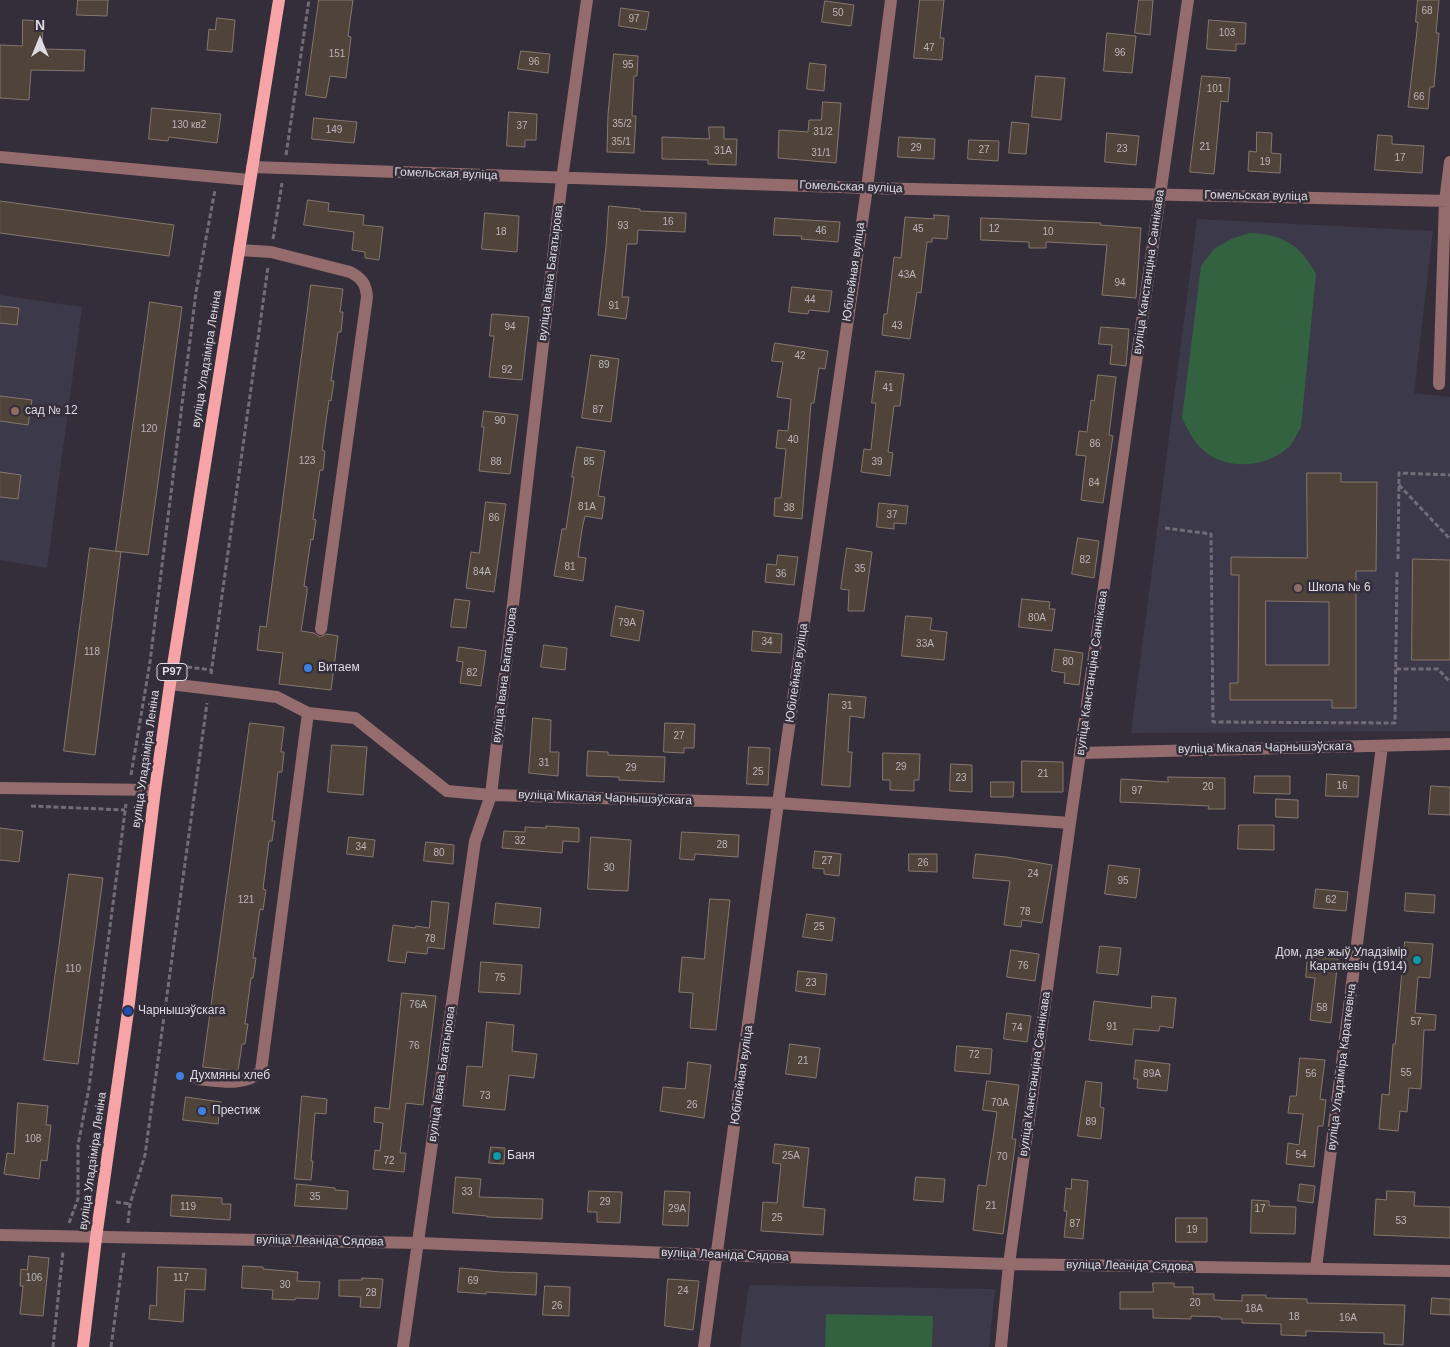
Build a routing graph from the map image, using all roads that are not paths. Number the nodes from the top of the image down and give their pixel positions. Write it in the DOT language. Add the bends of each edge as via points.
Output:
graph roads {
  1 [pos="279,0"];
  2 [pos="587,0"];
  3 [pos="891,0"];
  4 [pos="1188,0"];
  5 [pos="0,158"];
  6 [pos="1450,162"];
  7 [pos="251,174"];
  8 [pos="562,179"];
  9 [pos="866,188"];
  10 [pos="1160,194"];
  11 [pos="1448,201"];
  12 [pos="239,250"];
  13 [pos="1438,384"];
  14 [pos="322,629"];
  15 [pos="170,684"];
  16 [pos="308,713"];
  17 [pos="1450,744"];
  18 [pos="1382,746"];
  19 [pos="1080,753"];
  20 [pos="0,788"];
  21 [pos="155,790"];
  22 [pos="491,795"];
  23 [pos="778,803"];
  24 [pos="1070,823"];
  25 [pos="198,1079"];
  26 [pos="0,1235"];
  27 [pos="96,1238"];
  28 [pos="419,1243"];
  29 [pos="718,1255"];
  30 [pos="1009,1264"];
  31 [pos="1316,1268"];
  32 [pos="1450,1271"];
  33 [pos="83,1347"];
  34 [pos="403,1347"];
  35 [pos="704,1347"];
  36 [pos="1001,1347"];
  1 -- 7 [label="main road, вуліца Уладзіміра Леніна / Р97"];
  2 -- 8 [label="street, вуліца Івана Багатырова"];
  3 -- 9 [label="street, Юбілейная вуліца"];
  4 -- 10 [label="street, вуліца Канстанціна Саннікава"];
  5 -- 7 [label="street, Гомельская вуліца" via="217,177"];
  6 -- 11 [label="street"];
  7 -- 8 [label="street, Гомельская вуліца" via="284,168"];
  7 -- 12 [label="main road, вуліца Уладзіміра Леніна / Р97"];
  8 -- 9 [label="street, Гомельская вуліца"];
  8 -- 22 [label="street, вуліца Івана Багатырова"];
  9 -- 10 [label="street, Гомельская вуліца"];
  9 -- 23 [label="street, Юбілейная вуліца"];
  10 -- 11 [label="street, Гомельская вуліца"];
  10 -- 19 [label="street, вуліца Канстанціна Саннікава"];
  11 -- 13 [label="street"];
  12 -- 14 [label="street" via="271,252 350,272 361,279 366,290"];
  12 -- 15 [label="main road, вуліца Уладзіміра Леніна / Р97"];
  15 -- 16 [label="street, вуліца Мікалая Чарнышэўскага" via="278,697"];
  15 -- 21 [label="main road, вуліца Уладзіміра Леніна / Р97"];
  16 -- 22 [label="street, вуліца Мікалая Чарнышэўскага" via="355,718 447,791"];
  16 -- 25 [label="street" via="261,1071 254,1078 241,1082"];
  17 -- 18 [label="street, вуліца Мікалая Чарнышэўскага"];
  18 -- 19 [label="street, вуліца Мікалая Чарнышэўскага"];
  18 -- 31 [label="street, вуліца Уладзіміра Караткевіча"];
  19 -- 24 [label="street, вуліца Канстанціна Саннікава"];
  20 -- 21 [label="street"];
  21 -- 27 [label="main road, вуліца Уладзіміра Леніна / Р97"];
  22 -- 23 [label="street, вуліца Мікалая Чарнышэўскага"];
  22 -- 28 [label="street, вуліца Івана Багатырова" via="475,841"];
  23 -- 24 [label="street, вуліца Мікалая Чарнышэўскага"];
  23 -- 29 [label="street, Юбілейная вуліца"];
  24 -- 30 [label="street, вуліца Канстанціна Саннікава"];
  26 -- 27 [label="street, вуліца Леаніда Сядова"];
  27 -- 28 [label="street, вуліца Леаніда Сядова"];
  27 -- 33 [label="main road, вуліца Уладзіміра Леніна / Р97"];
  28 -- 29 [label="street, вуліца Леаніда Сядова"];
  28 -- 34 [label="street, вуліца Івана Багатырова"];
  29 -- 30 [label="street, вуліца Леаніда Сядова"];
  29 -- 35 [label="street, Юбілейная вуліца"];
  30 -- 31 [label="street, вуліца Леаніда Сядова"];
  30 -- 36 [label="street, вуліца Канстанціна Саннікава"];
  31 -- 32 [label="street, вуліца Леаніда Сядова"];
}
